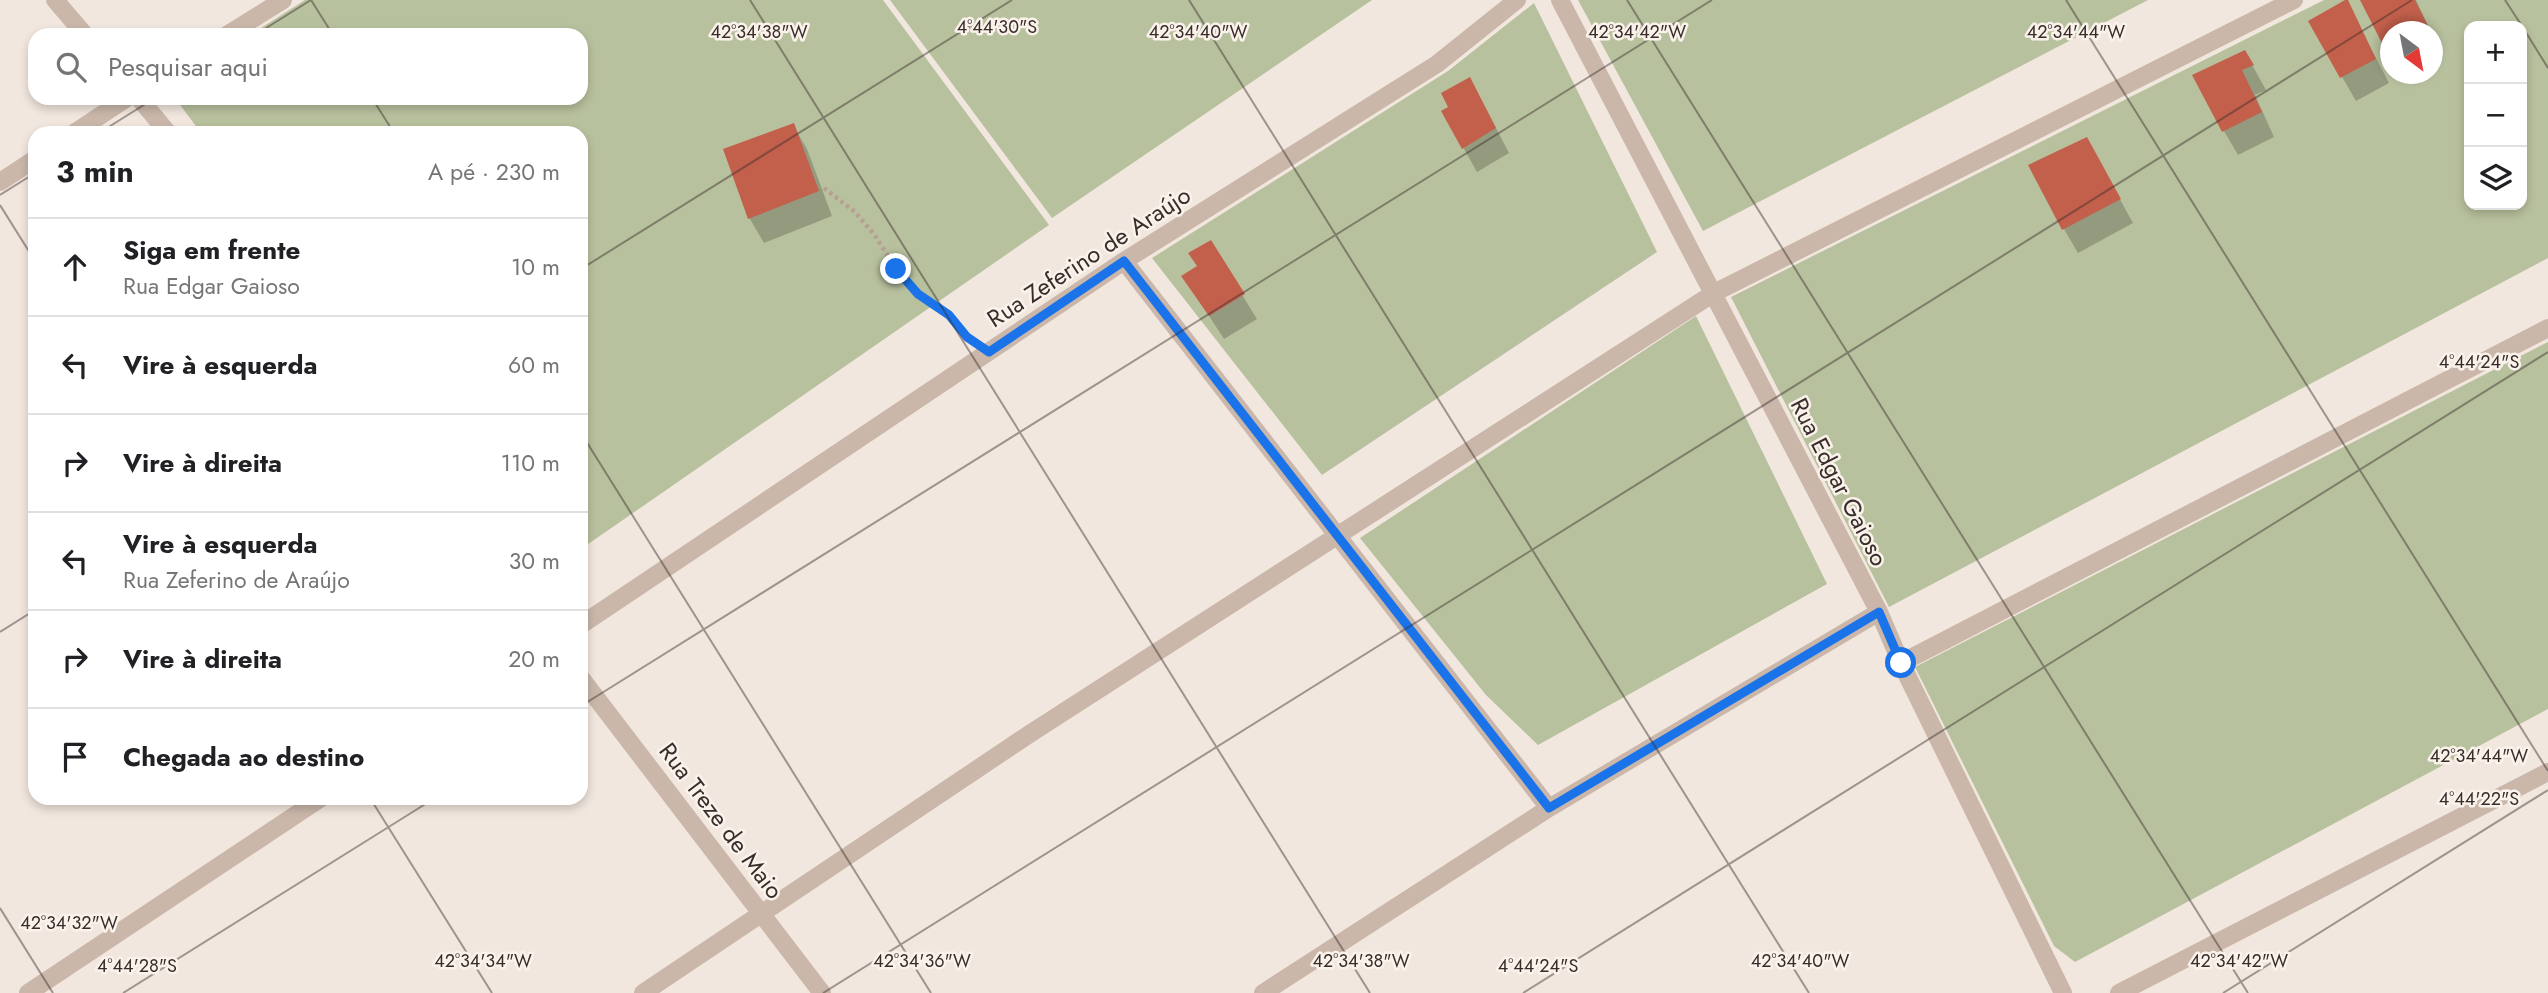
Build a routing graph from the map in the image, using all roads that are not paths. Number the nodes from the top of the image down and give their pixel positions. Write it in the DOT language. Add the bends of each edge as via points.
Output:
graph roads {
  1 [pos="55,0"];
  2 [pos="283,0"];
  3 [pos="1517,0"];
  4 [pos="1560,0"];
  5 [pos="2294,0"];
  6 [pos="79,28"];
  7 [pos="238,28"];
  8 [pos="117,105"];
  9 [pos="145,105"];
  10 [pos="85,126"];
  11 [pos="162,126"];
  12 [pos="28,164"];
  13 [pos="0,182"];
  14 [pos="1124,261"];
  15 [pos="1714,293"];
  16 [pos="2548,328"];
  17 [pos="1338,537"];
  18 [pos="1879,612"];
  19 [pos="588,620"];
  20 [pos="1901,663"];
  21 [pos="588,687"];
  22 [pos="2548,772"];
  23 [pos="310,805"];
  24 [pos="1549,808"];
  25 [pos="761,914"];
  26 [pos="28,993"];
  27 [pos="643,993"];
  28 [pos="822,993"];
  29 [pos="1263,993"];
  30 [pos="2063,993"];
  31 [pos="2119,993"];
  1 -- 6 [label="street"];
  2 -- 7 [label="street"];
  3 -- 14 [label="street, Rua Zeferino de Araújo" via="1437,64"];
  4 -- 15 [label="street, Rua Edgar Gaioso"];
  5 -- 15 [label="street"];
  8 -- 10 [label="street"];
  9 -- 11 [label="street"];
  12 -- 13 [label="street"];
  14 -- 17 [label="street"];
  14 -- 19 [label="street, Rua Zeferino de Araújo"];
  15 -- 17 [label="street"];
  15 -- 18 [label="street, Rua Edgar Gaioso"];
  16 -- 20 [label="street"];
  17 -- 24 [label="street"];
  17 -- 25 [label="street" via="1028,735"];
  18 -- 20 [label="street, Rua Edgar Gaioso"];
  18 -- 24 [label="street"];
  20 -- 30 [label="street, Rua Edgar Gaioso"];
  21 -- 25 [label="street, Rua Treze de Maio"];
  22 -- 31 [label="street"];
  23 -- 26 [label="street"];
  24 -- 29 [label="street"];
  25 -- 27 [label="street"];
  25 -- 28 [label="street, Rua Treze de Maio"];
}
